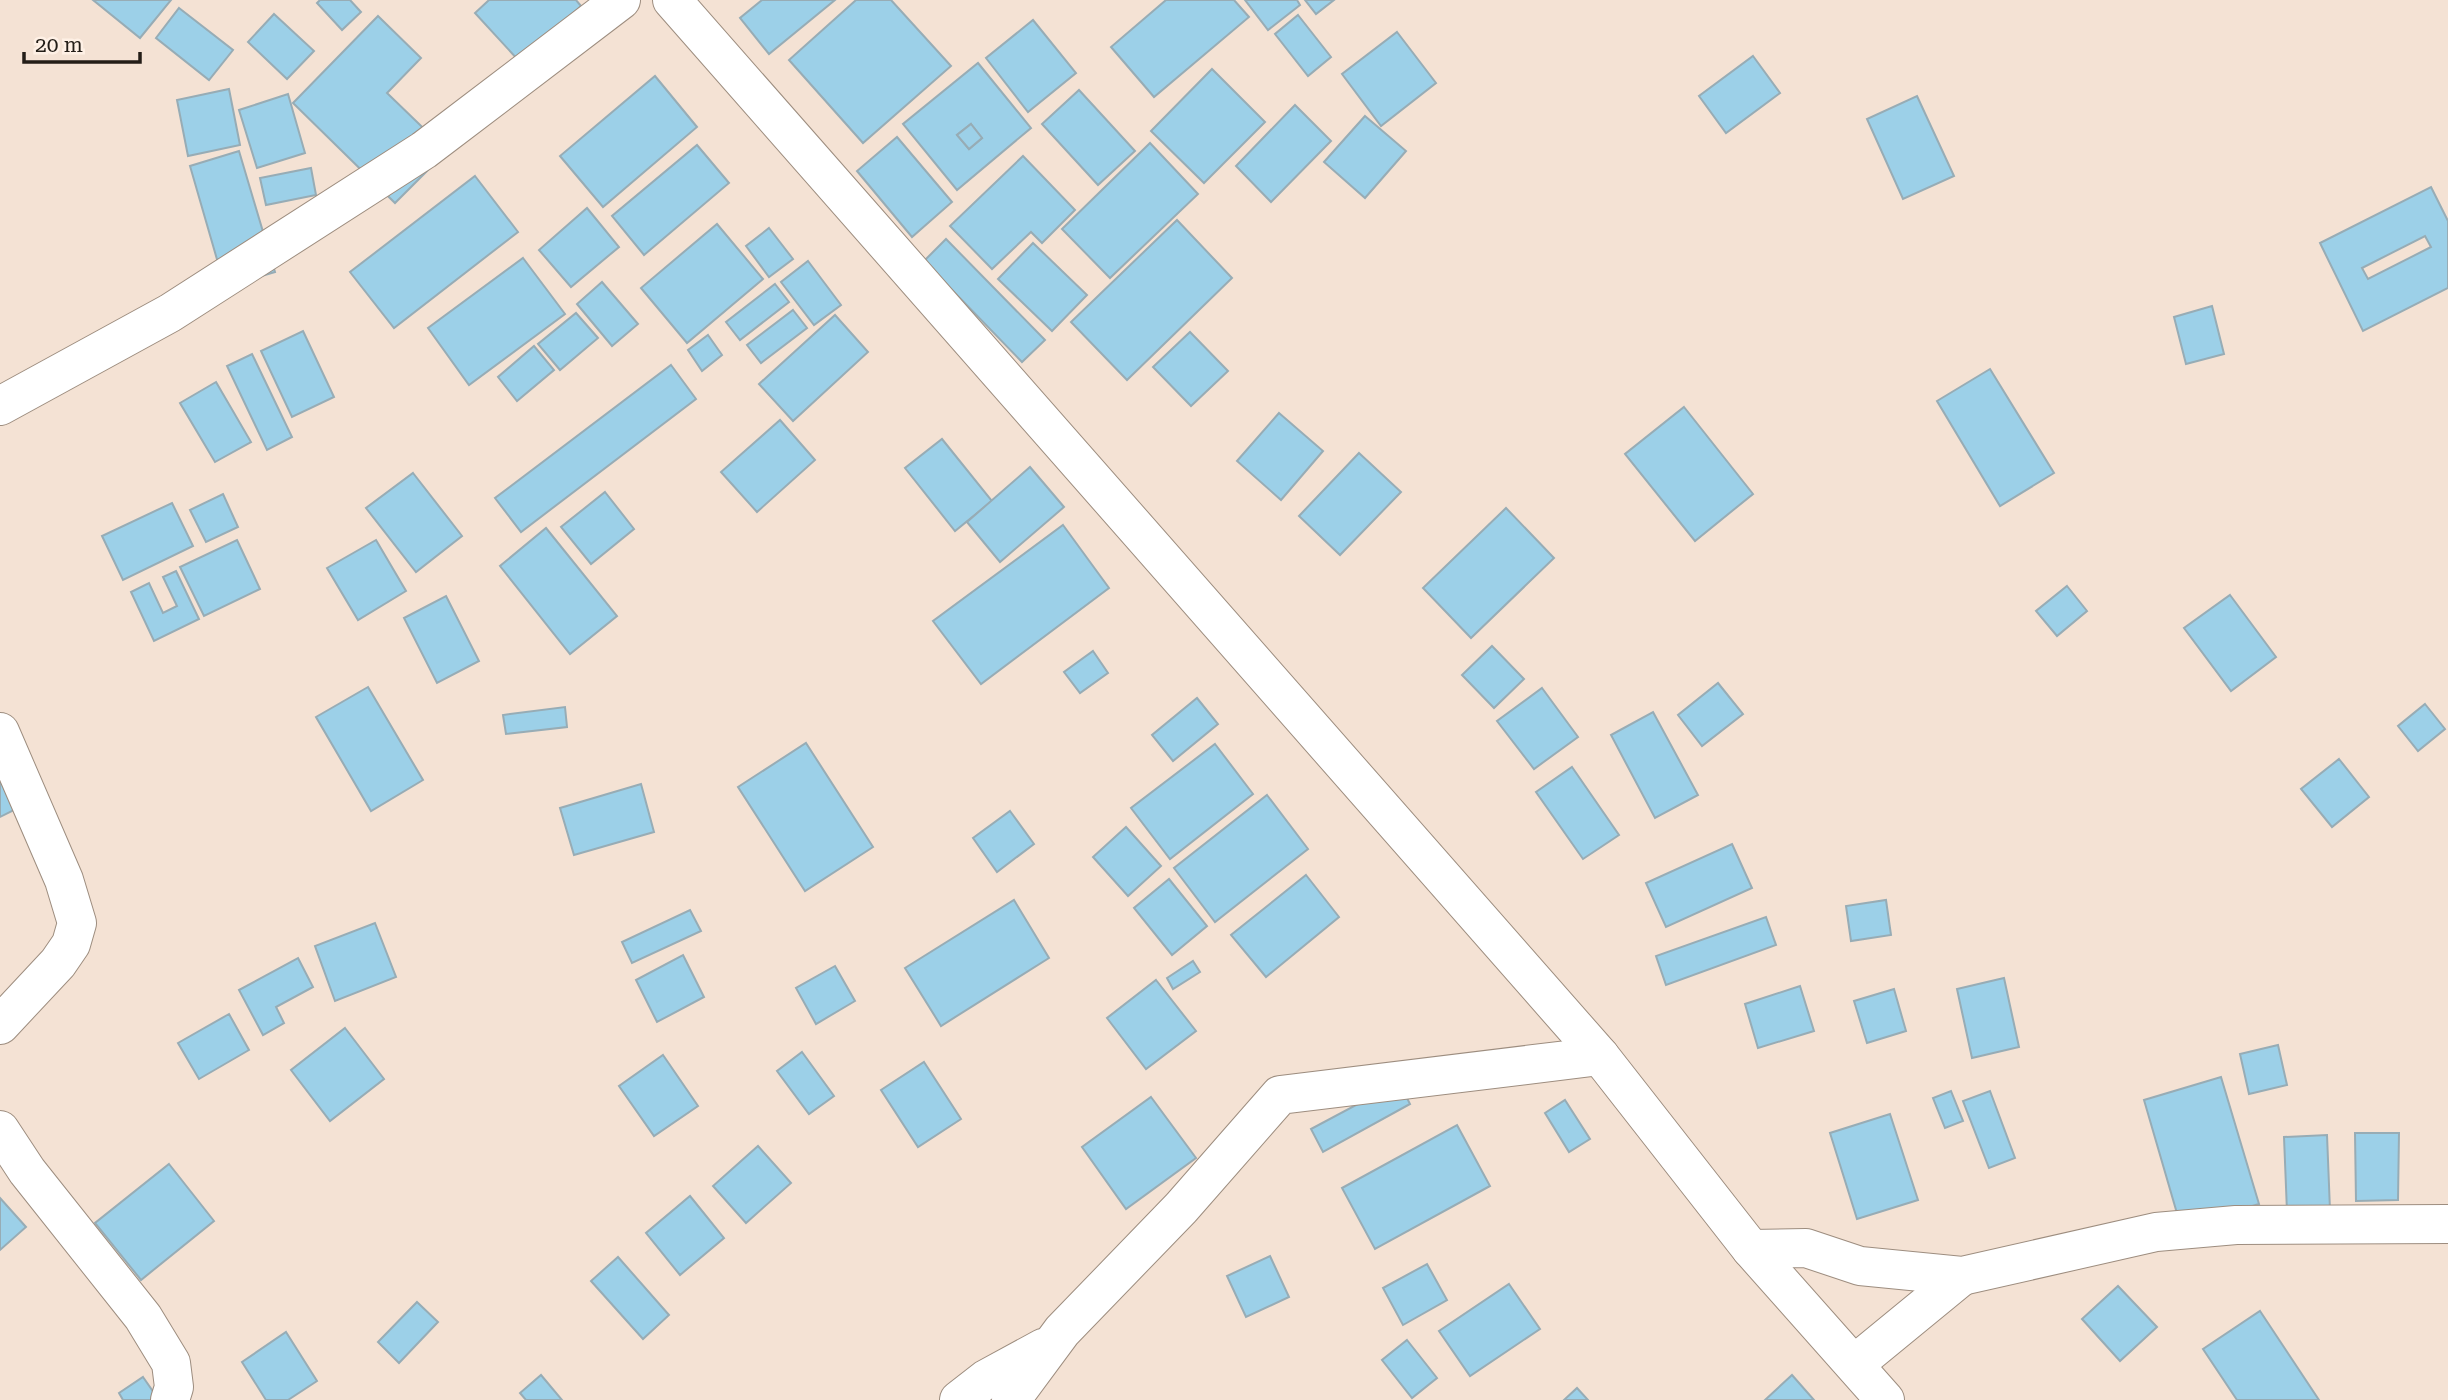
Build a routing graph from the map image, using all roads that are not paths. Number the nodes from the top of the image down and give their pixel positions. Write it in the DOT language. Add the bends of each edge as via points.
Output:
graph roads {
  1 [pos="621,0"];
  2 [pos="672,0"];
  3 [pos="0,406"];
  4 [pos="0,732"];
  5 [pos="0,1025"];
  6 [pos="1600,1056"];
  7 [pos="0,1130"];
  8 [pos="2448,1224"];
  9 [pos="1751,1250"];
  10 [pos="1962,1276"];
  11 [pos="1055,1342"];
  12 [pos="1856,1363"];
  13 [pos="170,1400"];
  14 [pos="959,1400"];
  15 [pos="1012,1400"];
  16 [pos="1885,1400"];
  1 -- 3 [label="street" via="424,150 170,313"];
  2 -- 6 [label="street"];
  4 -- 5 [label="street" via="64,880 76,923 71,943 58,963"];
  6 -- 9 [label="street"];
  6 -- 11 [label="street" via="1280,1095"];
  7 -- 13 [label="street" via="143,1317 171,1363 174,1387"];
  8 -- 10 [label="street" via="2236,1225 2155,1232"];
  9 -- 10 [label="street" via="1806,1248 1860,1266"];
  9 -- 12 [label="street"];
  10 -- 12 [label="street"];
  11 -- 14 [label="street" via="986,1379"];
  11 -- 15 [label="street"];
  12 -- 16 [label="street"];
}
